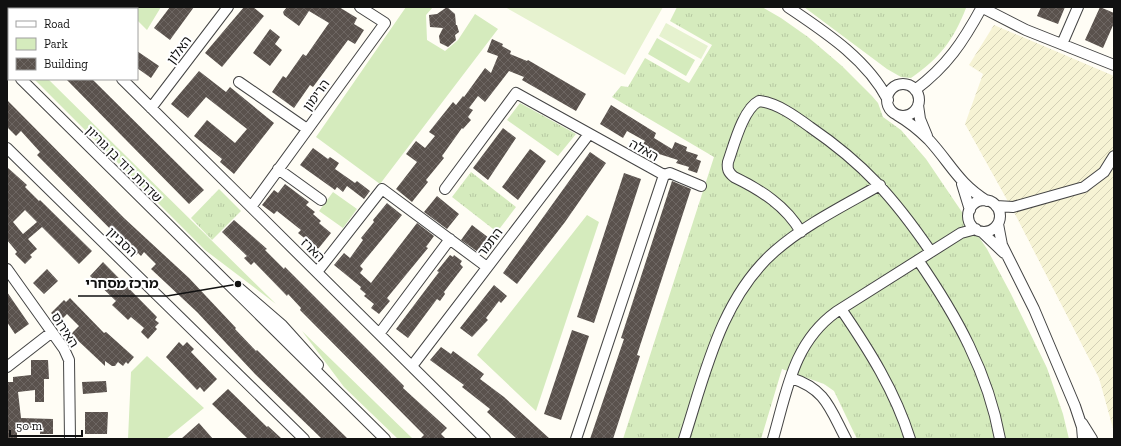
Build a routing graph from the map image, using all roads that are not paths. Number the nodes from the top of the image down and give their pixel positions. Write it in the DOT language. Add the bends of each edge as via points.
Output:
graph roads {
  1 [pos="228,7"];
  2 [pos="360,7"];
  3 [pos="788,7"];
  4 [pos="982,7"];
  5 [pos="1078,7"];
  6 [pos="1062,44"];
  7 [pos="1114,65"];
  8 [pos="864,66"];
  9 [pos="22,80"];
  10 [pos="123,80"];
  11 [pos="239,82"];
  12 [pos="900,85"];
  13 [pos="915,90"];
  14 [pos="888,100"];
  15 [pos="918,105"];
  16 [pos="151,108"];
  17 [pos="897,115"];
  18 [pos="307,130"];
  19 [pos="589,134"];
  20 [pos="930,141"];
  21 [pos="7,148"];
  22 [pos="1114,156"];
  23 [pos="278,169"];
  24 [pos="664,176"];
  25 [pos="960,180"];
  26 [pos="880,184"];
  27 [pos="701,186"];
  28 [pos="445,189"];
  29 [pos="321,200"];
  30 [pos="992,204"];
  31 [pos="251,207"];
  32 [pos="1013,208"];
  33 [pos="969,214"];
  34 [pos="999,222"];
  35 [pos="979,231"];
  36 [pos="800,232"];
  37 [pos="958,235"];
  38 [pos="450,239"];
  39 [pos="931,252"];
  40 [pos="1008,258"];
  41 [pos="918,260"];
  42 [pos="487,267"];
  43 [pos="7,269"];
  44 [pos="316,272"];
  45 [pos="841,309"];
  46 [pos="52,332"];
  47 [pos="379,334"];
  48 [pos="412,366"];
  49 [pos="7,367"];
  50 [pos="791,378"];
  51 [pos="1077,410"];
  52 [pos="479,437"];
  53 [pos="70,439"];
  54 [pos="304,439"];
  55 [pos="385,439"];
  56 [pos="576,439"];
  57 [pos="684,439"];
  58 [pos="773,439"];
  59 [pos="846,439"];
  60 [pos="910,439"];
  61 [pos="1000,439"];
  62 [pos="1083,439"];
  63 [pos="1092,439"];
  1 -- 16 [label="street, האלון"];
  2 -- 18 [label="street, הרימון" via="385,22"];
  3 -- 8 [label="street"];
  4 -- 6 [label="street" via="1026,30"];
  4 -- 13 [label="street" via="959,47 946,63"];
  5 -- 6 [label="street"];
  6 -- 7 [label="street"];
  8 -- 12 [label="street" via="888,82"];
  8 -- 14 [label="street"];
  9 -- 55 [label="street, שדרות דוד בן גוריון" via="210,266 250,296 282,325 315,361 342,397"];
  10 -- 16 [label="street, הארז"];
  11 -- 18 [label="street"];
  12 -- 13 [label="street" via="910,86"];
  12 -- 14 [label="street" via="891,90"];
  13 -- 15 [label="street" via="918,94"];
  14 -- 17 [label="street" via="892,112"];
  15 -- 17 [label="street" via="916,110 908,115"];
  15 -- 20 [label="street" via="920,119"];
  16 -- 31 [label="street, הארז"];
  17 -- 20 [label="street"];
  18 -- 23 [label="street, הרימון"];
  19 -- 24 [label="street, האלה"];
  19 -- 28 [label="street, האלה" via="516,93"];
  19 -- 42 [label="street, התמר"];
  20 -- 25 [label="street"];
  21 -- 54 [label="street, הסביון"];
  22 -- 32 [label="street" via="1104,172 1084,187"];
  23 -- 29 [label="street"];
  23 -- 31 [label="street, הרימון"];
  24 -- 27 [label="street" via="670,173"];
  24 -- 56 [label="street, האלה"];
  25 -- 30 [label="street"];
  25 -- 33 [label="street" via="966,191"];
  26 -- 36 [label="street"];
  26 -- 36 [label="street" via="856,160 805,123 778,106 759,100 747,112 728,162 729,173 769,196 787,213"];
  26 -- 39 [label="street"];
  30 -- 32 [label="street"];
  30 -- 33 [label="street" via="977,203"];
  30 -- 34 [label="street" via="999,211"];
  31 -- 44 [label="street, הארז"];
  32 -- 34 [label="street"];
  33 -- 35 [label="street" via="971,225"];
  33 -- 37 [label="street"];
  34 -- 35 [label="street" via="988,232"];
  34 -- 40 [label="street" via="1002,245"];
  35 -- 37 [label="street"];
  35 -- 40 [label="street"];
  36 -- 57 [label="street" via="766,259 736,299 718,338"];
  37 -- 39 [label="street"];
  38 -- 42 [label="street"];
  38 -- 44 [label="street" via="382,189"];
  38 -- 47 [label="street"];
  39 -- 41 [label="street"];
  40 -- 51 [label="street" via="1037,316"];
  41 -- 45 [label="street"];
  41 -- 61 [label="street" via="952,312 973,351 991,400"];
  42 -- 48 [label="street, התמר"];
  43 -- 46 [label="street, האירוס"];
  44 -- 47 [label="street, הארז"];
  45 -- 50 [label="street" via="810,337 797,358"];
  45 -- 60 [label="street" via="879,367 895,399"];
  46 -- 49 [label="street"];
  46 -- 53 [label="street, האירוס" via="69,360"];
  47 -- 48 [label="street, הארז"];
  48 -- 52 [label="street, הארז"];
  50 -- 58 [label="street"];
  50 -- 59 [label="street" via="819,392 826,400"];
  51 -- 62 [label="street"];
  51 -- 63 [label="street"];
}
